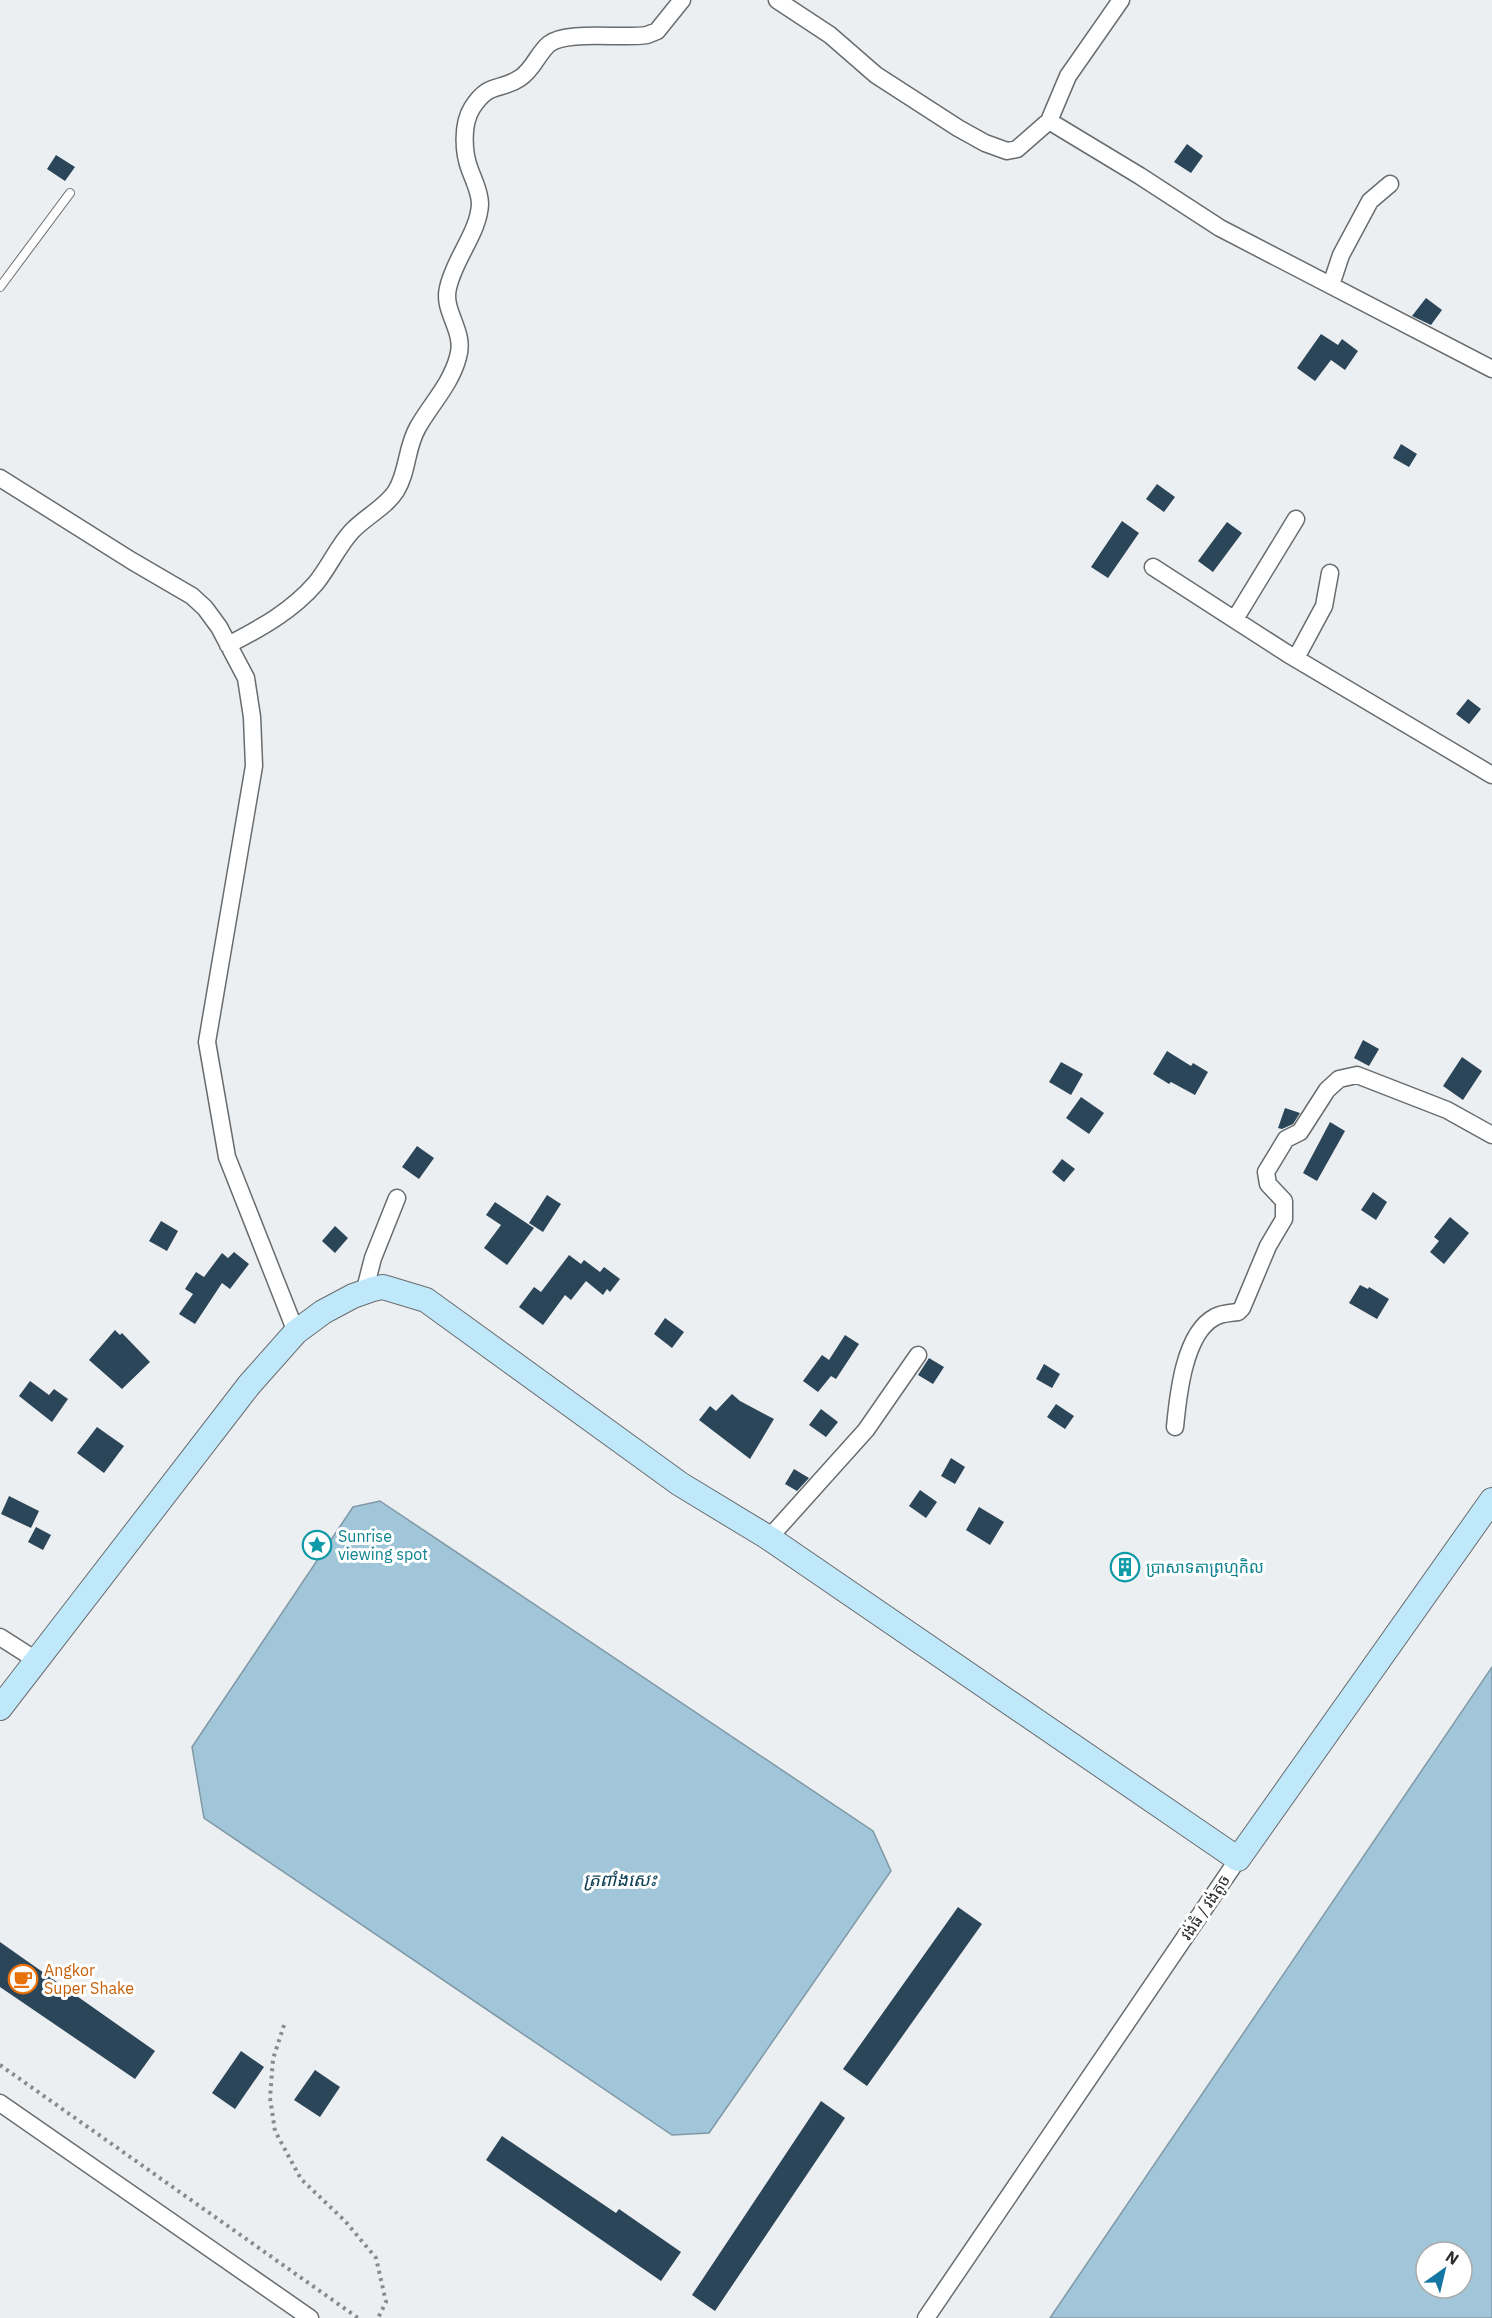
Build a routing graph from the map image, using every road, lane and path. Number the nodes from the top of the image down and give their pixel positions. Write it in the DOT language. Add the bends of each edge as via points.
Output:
graph roads {
  1 [pos="682,0"];
  2 [pos="777,0"];
  3 [pos="1121,0"];
  4 [pos="1049,121"];
  5 [pos="1390,184"];
  6 [pos="70,193"];
  7 [pos="1331,285"];
  8 [pos="0,287"];
  9 [pos="1492,369"];
  10 [pos="0,478"];
  11 [pos="1296,519"];
  12 [pos="1153,567"];
  13 [pos="1330,573"];
  14 [pos="1235,619"];
  15 [pos="228,645"];
  16 [pos="1296,658"];
  17 [pos="1492,775"];
  18 [pos="1492,1135"];
  19 [pos="397,1198"];
  20 [pos="364,1293"];
  21 [pos="296,1332"];
  22 [pos="918,1355"];
  23 [pos="1174,1427"];
  24 [pos="1492,1500"];
  25 [pos="769,1538"];
  26 [pos="0,1637"];
  27 [pos="36,1660"];
  28 [pos="0,1708"];
  29 [pos="1238,1859"];
  30 [pos="284,2025"];
  31 [pos="0,2065"];
  32 [pos="0,2103"];
  33 [pos="310,2318"];
  34 [pos="358,2318"];
  35 [pos="378,2318"];
  36 [pos="926,2318"];
  1 -- 15 [label="street" via="657,31 647,35 556,39 522,77 489,88 470,111 465,146 480,203 477,222 450,277 446,296 459,333 459,356 447,383 417,428 396,492 352,531 316,582 291,609"];
  2 -- 4 [label="street" via="823,30 876,75 985,143 1007,151 1017,148"];
  3 -- 4 [label="street" via="1068,76"];
  4 -- 7 [label="street" via="1220,228"];
  5 -- 7 [label="street" via="1370,201 1341,255"];
  6 -- 8 [label="lane"];
  7 -- 9 [label="street"];
  10 -- 15 [label="street" via="192,596 219,627"];
  11 -- 14 [label="street"];
  12 -- 14 [label="street"];
  13 -- 16 [label="street" via="1324,606"];
  14 -- 16 [label="street"];
  15 -- 21 [label="street" via="246,678 254,766 207,1042 227,1157"];
  16 -- 17 [label="street"];
  18 -- 23 [label="street" via="1447,1110 1357,1075 1339,1079 1327,1090 1300,1132 1286,1139 1266,1172 1268,1184 1284,1201 1284,1219 1242,1308 1207,1322 1190,1347"];
  19 -- 20 [label="street"];
  20 -- 21 [label="main road" via="323,1312"];
  20 -- 25 [label="main road" via="383,1287 426,1300 680,1484"];
  21 -- 27 [label="main road" via="249,1385"];
  22 -- 25 [label="street" via="866,1430"];
  24 -- 29 [label="main road, វង់ធំ / វង់តូច"];
  25 -- 29 [label="main road"];
  26 -- 27 [label="street"];
  27 -- 28 [label="main road"];
  29 -- 36 [label="street, វង់ធំ / វង់តូច"];
  30 -- 35 [label="path" via="273,2059 270,2098 275,2131 301,2179 376,2258 386,2302"];
  31 -- 34 [label="path"];
  32 -- 33 [label="street"];
}
